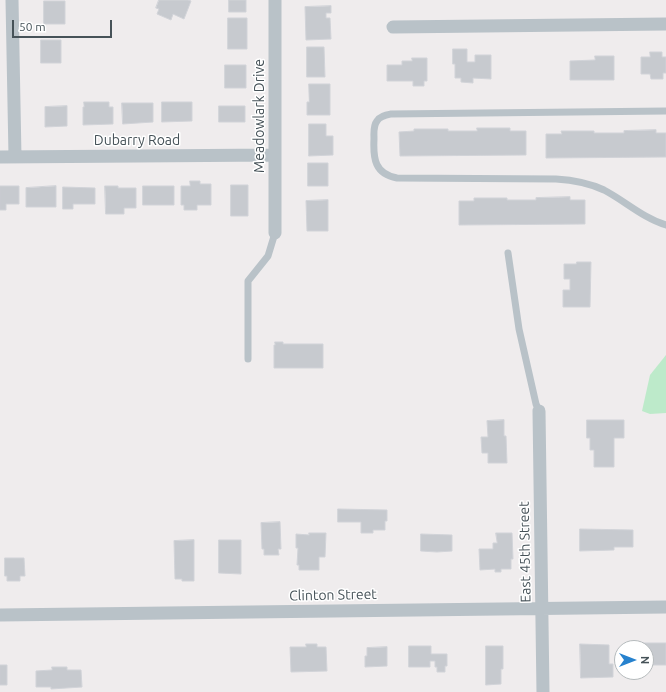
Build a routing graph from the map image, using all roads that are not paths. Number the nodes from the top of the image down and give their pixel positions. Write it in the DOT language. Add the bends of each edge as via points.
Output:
graph roads {
  1 [pos="12,0"];
  2 [pos="275,0"];
  3 [pos="666,24"];
  4 [pos="393,27"];
  5 [pos="666,111"];
  6 [pos="275,154"];
  7 [pos="15,156"];
  8 [pos="0,157"];
  9 [pos="666,225"];
  10 [pos="275,233"];
  11 [pos="508,254"];
  12 [pos="248,359"];
  13 [pos="539,411"];
  14 [pos="666,607"];
  15 [pos="542,608"];
  16 [pos="0,615"];
  17 [pos="543,692"];
  1 -- 7 [label="street"];
  2 -- 6 [label="street, Meadowlark Drive"];
  3 -- 4 [label="street"];
  5 -- 9 [label="lane" via="391,114 377,121 373,155 382,172 397,178 556,179 578,182 604,190"];
  6 -- 7 [label="street, Dubarry Road"];
  6 -- 10 [label="street, Meadowlark Drive"];
  7 -- 8 [label="street, Dubarry Road"];
  10 -- 12 [label="lane" via="268,256 248,281"];
  11 -- 13 [label="lane" via="519,329"];
  13 -- 15 [label="street, East 45th Street"];
  14 -- 15 [label="street, Clinton Street"];
  15 -- 16 [label="street, Clinton Street"];
  15 -- 17 [label="street, East 45th Street"];
}
